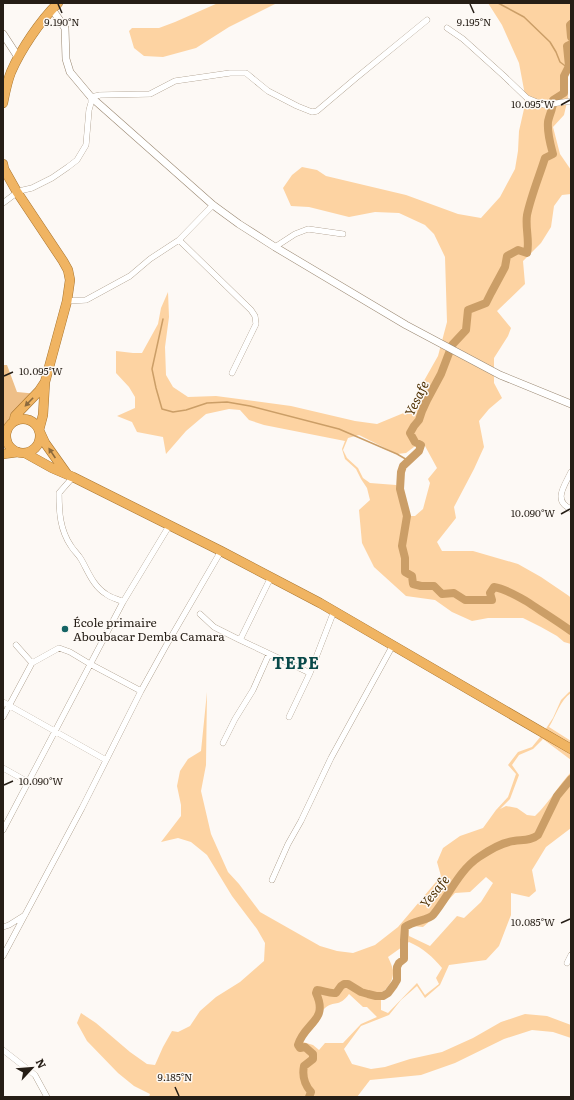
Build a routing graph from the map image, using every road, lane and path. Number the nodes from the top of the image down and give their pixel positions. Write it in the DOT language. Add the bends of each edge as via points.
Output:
graph roads {
  1 [pos="55,6"];
  2 [pos="427,20"];
  3 [pos="447,28"];
  4 [pos="3,34"];
  5 [pos="18,57"];
  6 [pos="7,73"];
  7 [pos="91,97"];
  8 [pos="571,101"];
  9 [pos="3,103"];
  10 [pos="3,167"];
  11 [pos="17,192"];
  12 [pos="3,203"];
  13 [pos="214,205"];
  14 [pos="343,234"];
  15 [pos="179,240"];
  16 [pos="275,247"];
  17 [pos="67,301"];
  18 [pos="232,373"];
  19 [pos="45,382"];
  20 [pos="571,404"];
  21 [pos="9,423"];
  22 [pos="39,430"];
  23 [pos="22,452"];
  24 [pos="3,454"];
  25 [pos="571,472"];
  26 [pos="70,476"];
  27 [pos="571,509"];
  28 [pos="169,526"];
  29 [pos="221,551"];
  30 [pos="271,577"];
  31 [pos="123,602"];
  32 [pos="334,611"];
  33 [pos="200,614"];
  34 [pos="240,640"];
  35 [pos="16,645"];
  36 [pos="392,645"];
  37 [pos="269,654"];
  38 [pos="32,663"];
  39 [pos="90,664"];
  40 [pos="310,673"];
  41 [pos="141,691"];
  42 [pos="3,702"];
  43 [pos="8,706"];
  44 [pos="3,717"];
  45 [pos="288,717"];
  46 [pos="55,731"];
  47 [pos="223,743"];
  48 [pos="571,749"];
  49 [pos="106,760"];
  50 [pos="3,768"];
  51 [pos="28,782"];
  52 [pos="3,830"];
  53 [pos="272,880"];
  54 [pos="26,915"];
  55 [pos="3,927"];
  56 [pos="571,955"];
  57 [pos="3,956"];
  58 [pos="567,963"];
  59 [pos="3,1050"];
  60 [pos="47,1097"];
  1 -- 5 [label="highway" via="43,19"];
  1 -- 7 [label="street" via="65,28 66,59 70,72"];
  2 -- 7 [label="street" via="317,111 312,112 297,106 268,91 246,73 230,72 175,81 150,94 100,94"];
  3 -- 8 [label="street" via="463,39 527,98 544,105"];
  4 -- 5 [label="street"];
  5 -- 6 [label="highway"];
  6 -- 9 [label="highway"];
  7 -- 11 [label="street" via="86,145 76,160 52,178"];
  7 -- 13 [label="street"];
  10 -- 11 [label="highway"];
  11 -- 12 [label="street"];
  11 -- 17 [label="highway" via="68,270 70,280"];
  13 -- 15 [label="street"];
  13 -- 16 [label="street"];
  14 -- 16 [label="street" via="308,229"];
  15 -- 17 [label="street" via="130,276 92,298"];
  15 -- 18 [label="street" via="255,316 256,324"];
  16 -- 20 [label="street" via="406,325 500,375"];
  17 -- 19 [label="highway"];
  19 -- 21 [label="highway, one-way"];
  19 -- 22 [label="highway" via="43,416"];
  21 -- 22 [label="highway" via="19,419 29,420"];
  21 -- 23 [label="highway" via="6,432 7,442 14,450"];
  22 -- 23 [label="highway" via="37,445 30,451"];
  26 -- 22 [label="highway, one-way"];
  23 -- 24 [label="highway"];
  23 -- 26 [label="highway"];
  25 -- 27 [label="street" via="560,494 562,502"];
  26 -- 28 [label="highway"];
  26 -- 31 [label="street" via="59,493 59,510 65,534 93,581 106,594"];
  28 -- 29 [label="highway"];
  28 -- 31 [label="street"];
  29 -- 30 [label="highway"];
  29 -- 41 [label="street"];
  30 -- 32 [label="highway"];
  30 -- 34 [label="street"];
  31 -- 39 [label="street"];
  32 -- 36 [label="highway"];
  32 -- 40 [label="street"];
  33 -- 34 [label="street" via="214,627"];
  34 -- 37 [label="street"];
  35 -- 38 [label="street"];
  36 -- 48 [label="highway"];
  36 -- 53 [label="street" via="331,758"];
  37 -- 40 [label="street"];
  37 -- 47 [label="street" via="253,690"];
  38 -- 39 [label="street" via="58,648"];
  38 -- 43 [label="street"];
  39 -- 41 [label="street"];
  39 -- 46 [label="street"];
  40 -- 45 [label="street"];
  41 -- 49 [label="street"];
  42 -- 43 [label="street"];
  43 -- 44 [label="street"];
  43 -- 46 [label="street"];
  46 -- 49 [label="street"];
  46 -- 51 [label="street"];
  49 -- 54 [label="street"];
  50 -- 51 [label="street"];
  51 -- 52 [label="street"];
  54 -- 55 [label="street"];
  54 -- 57 [label="street"];
  56 -- 58 [label="street"];
  59 -- 60 [label="street" via="36,1075"];
}
